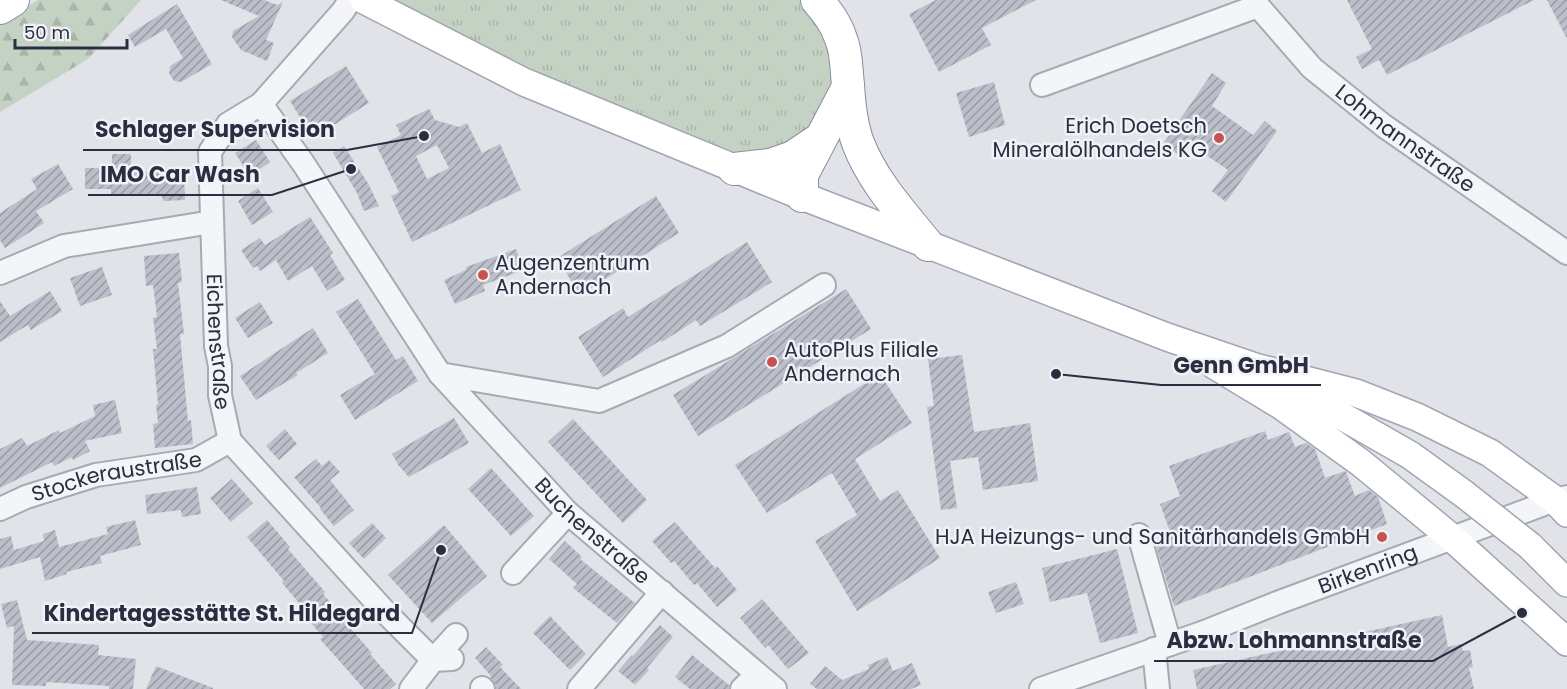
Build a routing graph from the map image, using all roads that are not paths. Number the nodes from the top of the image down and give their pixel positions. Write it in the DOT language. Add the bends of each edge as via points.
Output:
graph roads {
  1 [pos="13,0"];
  2 [pos="350,0"];
  3 [pos="364,0"];
  4 [pos="817,0"];
  5 [pos="1257,3"];
  6 [pos="0,8"];
  7 [pos="1042,85"];
  8 [pos="848,87"];
  9 [pos="261,104"];
  10 [pos="852,121"];
  11 [pos="820,139"];
  12 [pos="734,169"];
  13 [pos="802,196"];
  14 [pos="212,222"];
  15 [pos="928,245"];
  16 [pos="1567,253"];
  17 [pos="0,273"];
  18 [pos="824,285"];
  19 [pos="1167,337"];
  20 [pos="1256,367"];
  21 [pos="440,374"];
  22 [pos="230,441"];
  23 [pos="1563,503"];
  24 [pos="0,509"];
  25 [pos="568,513"];
  26 [pos="1139,535"];
  27 [pos="1452,538"];
  28 [pos="513,573"];
  29 [pos="1567,583"];
  30 [pos="662,592"];
  31 [pos="456,635"];
  32 [pos="1567,642"];
  33 [pos="1162,647"];
  34 [pos="442,659"];
  35 [pos="749,681"];
  36 [pos="411,689"];
  37 [pos="579,689"];
  38 [pos="775,689"];
  39 [pos="1041,689"];
  40 [pos="1158,689"];
  1 -- 6 [label="highway"];
  2 -- 9 [label="street, Eichenstraße"];
  3 -- 12 [label="main road" via="524,82"];
  4 -- 8 [label="highway" via="842,40"];
  5 -- 7 [label="street, Lohmannstraße"];
  5 -- 16 [label="street, Lohmannstraße" via="1312,68 1394,132"];
  8 -- 10 [label="highway"];
  8 -- 11 [label="highway"];
  9 -- 14 [label="street, Eichenstraße" via="228,124 210,152"];
  9 -- 21 [label="street, Buchenstraße"];
  10 -- 13 [label="highway" via="822,176"];
  10 -- 15 [label="highway" via="858,142 889,198"];
  11 -- 12 [label="highway" via="793,157 770,165"];
  11 -- 13 [label="highway" via="802,175"];
  12 -- 13 [label="main road"];
  13 -- 15 [label="main road"];
  14 -- 17 [label="street" via="64,246"];
  14 -- 22 [label="street, Eichenstraße" via="220,395"];
  15 -- 19 [label="main road"];
  18 -- 21 [label="street" via="727,346 599,401"];
  19 -- 20 [label="main road"];
  19 -- 27 [label="main road" via="1282,406 1361,463"];
  20 -- 23 [label="main road" via="1356,393 1417,417 1490,453"];
  20 -- 29 [label="main road, bridge" via="1410,455 1530,546"];
  21 -- 25 [label="street, Buchenstraße"];
  22 -- 24 [label="street, Stockeraustraße" via="195,460 96,475"];
  22 -- 34 [label="street, Eichenstraße" via="388,615"];
  23 -- 27 [label="street, Birkenring"];
  25 -- 28 [label="street"];
  25 -- 30 [label="street, Buchenstraße"];
  26 -- 33 [label="street"];
  27 -- 32 [label="main road"];
  27 -- 33 [label="street, Birkenring"];
  30 -- 35 [label="street, Buchenstraße"];
  30 -- 37 [label="street"];
  31 -- 34 [label="street"];
  33 -- 39 [label="street, Birkenring"];
  33 -- 40 [label="street"];
  34 -- 36 [label="street"];
  35 -- 38 [label="street, Buchenstraße"];
}
